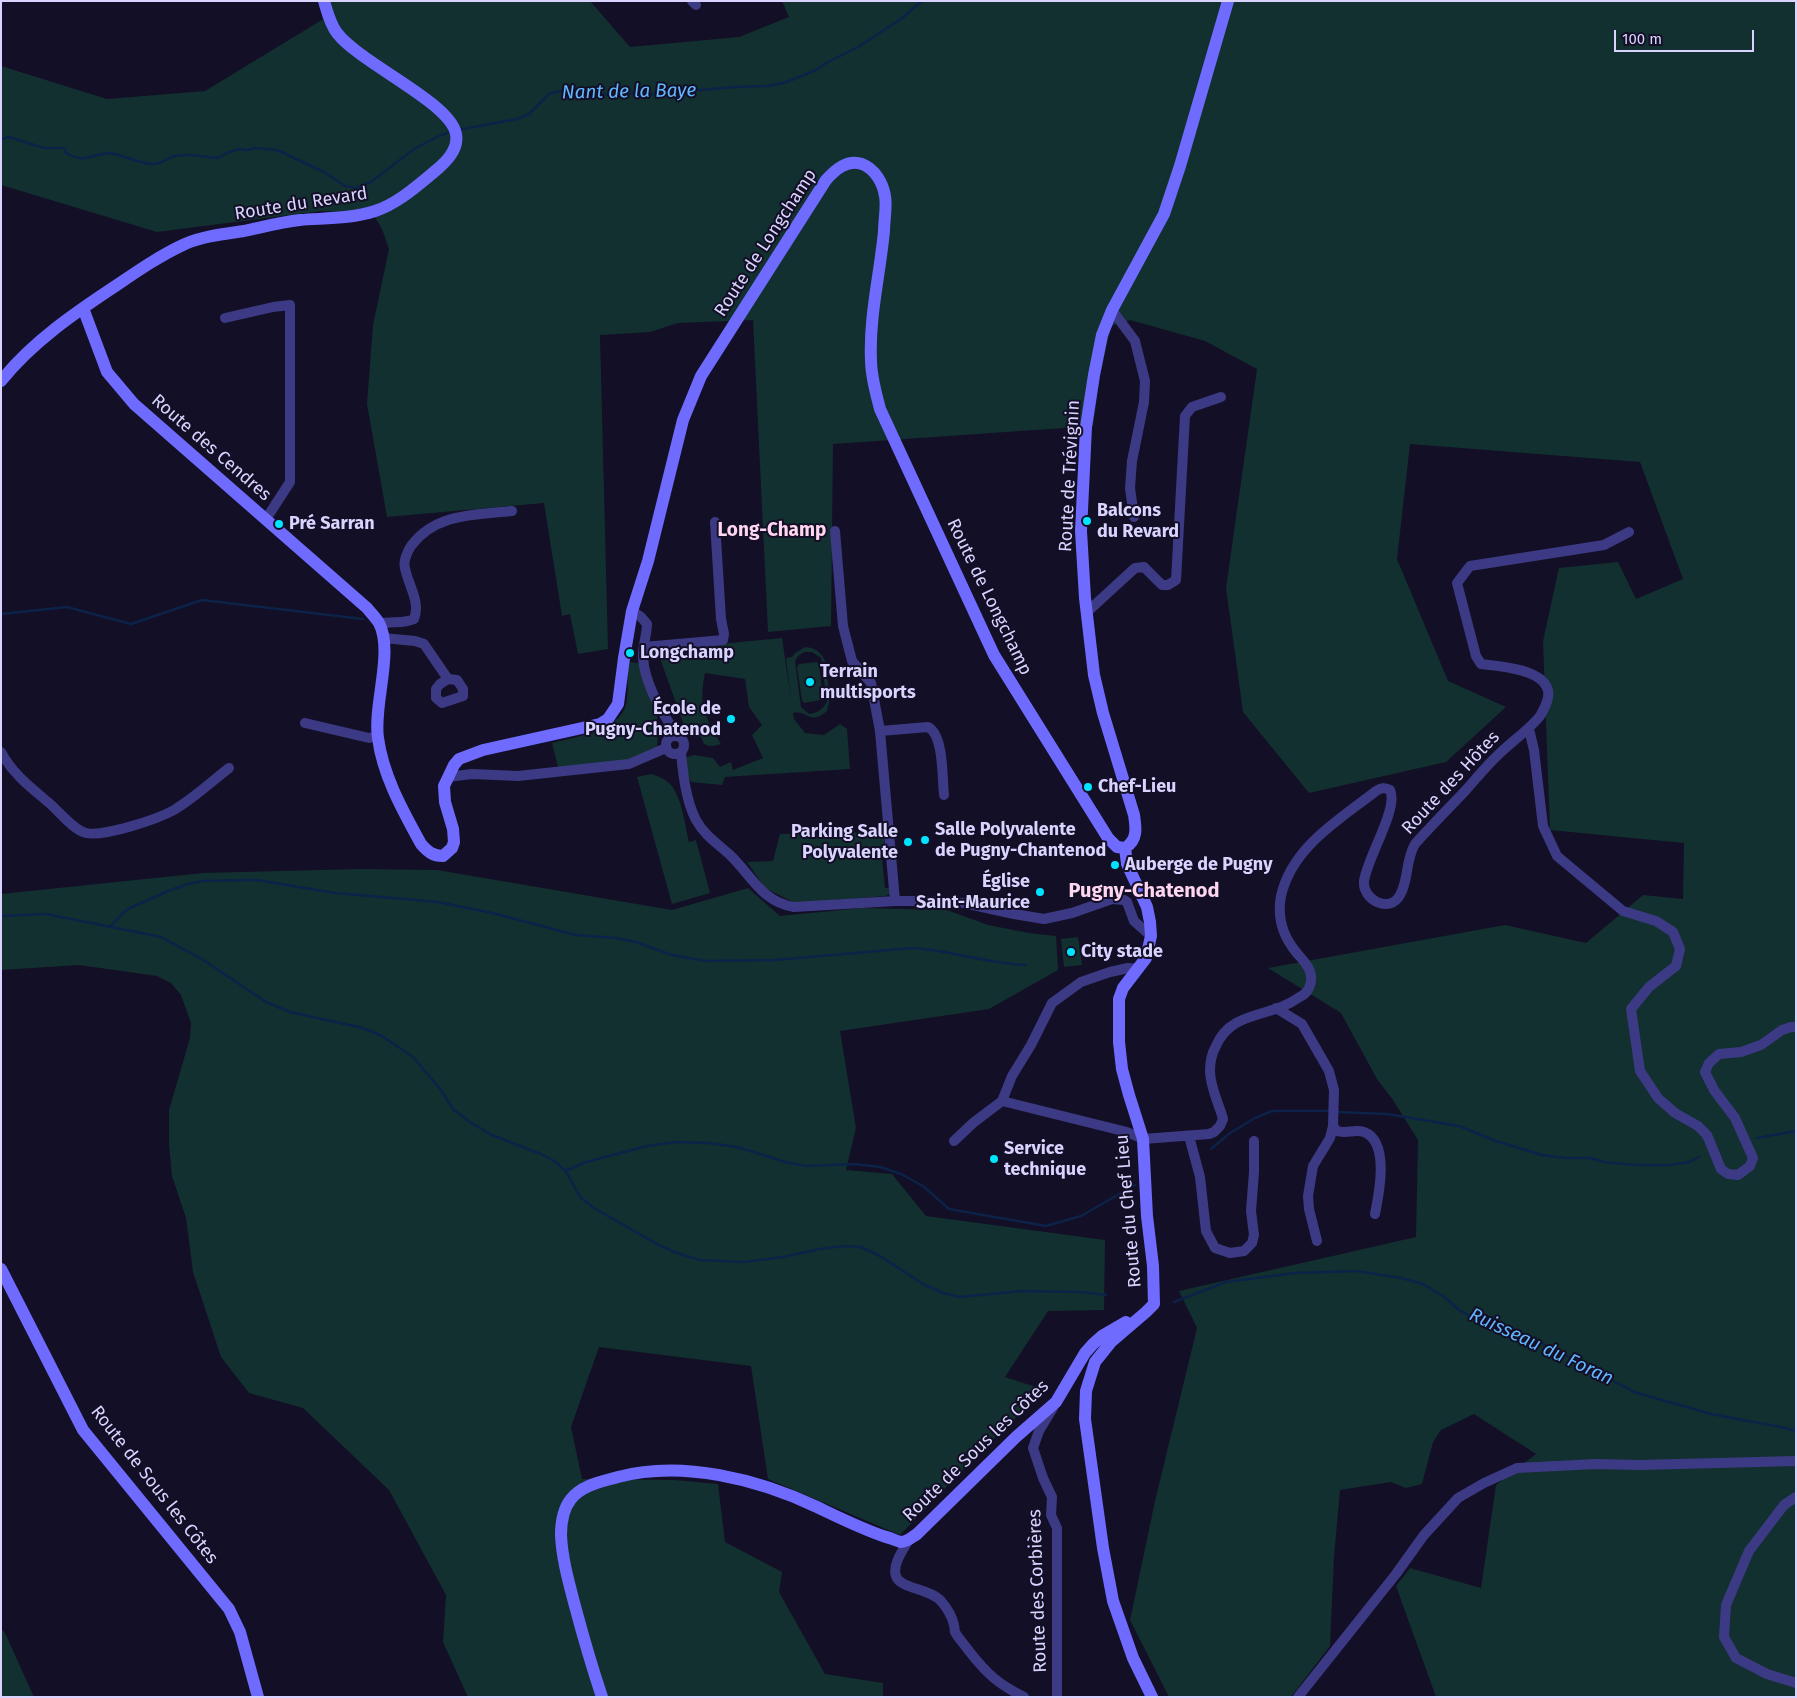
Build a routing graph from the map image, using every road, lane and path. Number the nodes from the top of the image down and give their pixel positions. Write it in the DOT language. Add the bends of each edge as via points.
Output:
graph roads {
  1 [pos="324,1"];
  2 [pos="1228,1"];
  3 [pos="83,308"];
  4 [pos="1112,310"];
  5 [pos="225,318"];
  6 [pos="1,381"];
  7 [pos="1221,397"];
  8 [pos="512,511"];
  9 [pos="1134,517"];
  10 [pos="266,519"];
  11 [pos="715,522"];
  12 [pos="835,531"];
  13 [pos="1630,532"];
  14 [pos="1087,612"];
  15 [pos="632,617"];
  16 [pos="379,624"];
  17 [pos="383,638"];
  18 [pos="644,647"];
  19 [pos="448,680"];
  20 [pos="661,708"];
  21 [pos="305,723"];
  22 [pos="1529,729"];
  23 [pos="880,731"];
  24 [pos="377,736"];
  25 [pos="677,736"];
  26 [pos="671,749"];
  27 [pos="1,752"];
  28 [pos="229,768"];
  29 [pos="448,777"];
  30 [pos="944,795"];
  31 [pos="1125,848"];
  32 [pos="895,901"];
  33 [pos="1151,936"];
  34 [pos="1138,969"];
  35 [pos="1276,1008"];
  36 [pos="1796,1027"];
  37 [pos="1002,1101"];
  38 [pos="1333,1121"];
  39 [pos="1189,1136"];
  40 [pos="1143,1139"];
  41 [pos="954,1141"];
  42 [pos="1254,1141"];
  43 [pos="1374,1214"];
  44 [pos="1317,1241"];
  45 [pos="1,1269"];
  46 [pos="1146,1312"];
  47 [pos="1056,1402"];
  48 [pos="1796,1461"];
  49 [pos="1796,1497"];
  50 [pos="908,1541"];
  51 [pos="1796,1683"];
  52 [pos="258,1697"];
  53 [pos="602,1697"];
  54 [pos="1024,1697"];
  55 [pos="1057,1697"];
  56 [pos="1152,1697"];
  57 [pos="1298,1697"];
  1 -- 3 [label="street, Route du Revard" via="335,31 345,42 429,101 450,121 456,144 448,158 394,201 376,211 360,216 279,223 187,243 139,270"];
  2 -- 4 [label="street, Route de Trévignin" via="1164,214"];
  3 -- 6 [label="street, Route du Revard" via="23,355"];
  3 -- 10 [label="street, Route des Cendres" via="108,372 134,404"];
  4 -- 9 [label="street" via="1135,341 1145,381 1132,461 1130,488"];
  4 -- 14 [label="street, Route de Trévignin" via="1102,335 1086,427 1081,531"];
  5 -- 10 [label="street" via="290,305 290,482"];
  7 -- 14 [label="street" via="1192,407 1185,416 1176,580 1162,585 1144,567 1135,568"];
  8 -- 16 [label="street" via="453,518 420,535 409,549 404,566 418,611 414,619 405,623 387,621"];
  10 -- 16 [label="street, Route des Cendres" via="367,608"];
  11 -- 18 [label="street" via="723,640"];
  12 -- 23 [label="street" via="843,626 852,661 871,683"];
  13 -- 22 [label="street, Route des Hôtes" via="1604,545 1470,566 1457,583 1476,656 1481,664 1531,674 1546,685 1547,701"];
  14 -- 31 [label="street, Route de Trévignin" via="1094,675 1135,821 1135,837"];
  15 -- 18 [label="street" via="641,616 647,624"];
  15 -- 29 [label="street, Route de Longchamp" via="618,704 608,719 600,724 467,755 459,759"];
  15 -- 31 [label="street, Route de Longchamp" via="683,420 701,376 826,180 849,163 864,165 881,181 886,202 870,360 880,409 994,655 1108,838 1117,847"];
  16 -- 17 [label="street, Route des Cendres"];
  17 -- 19 [label="street" via="424,644"];
  17 -- 24 [label="street, Route des Cendres"];
  18 -- 20 [label="street" via="648,680"];
  20 -- 25 [label="street"];
  20 -- 26 [label="street"];
  21 -- 24 [label="street" via="369,738"];
  22 -- 35 [label="street, Route des Hôtes" via="1496,757 1415,844 1408,858 1400,897 1394,902 1375,902 1365,889 1364,881 1391,806 1393,795 1390,790 1382,788 1376,792 1304,850 1285,880 1279,917 1288,942 1311,971 1311,983 1308,991 1294,1001"];
  22 -- 36 [label="street" via="1543,826 1557,856 1623,911 1656,921 1673,932 1680,949 1676,966 1649,987 1631,1009 1640,1071 1658,1098 1675,1113 1698,1126 1721,1169 1728,1174 1738,1175 1750,1166 1753,1158 1735,1118 1705,1072 1709,1063 1719,1054 1741,1052 1761,1045 1782,1030"];
  23 -- 30 [label="street" via="933,730 939,742"];
  23 -- 32 [label="street"];
  24 -- 29 [label="street, Route des Cendres" via="388,778 421,844 427,852 437,856 448,853 454,842 444,793"];
  25 -- 26 [label="street" via="671,736"];
  25 -- 26 [label="street" via="684,742 684,748"];
  26 -- 29 [label="street" via="629,764 518,776 472,774"];
  26 -- 32 [label="street" via="700,828 772,900 794,907"];
  27 -- 28 [label="street" via="22,780 72,824 84,833 94,834 125,828 172,811"];
  31 -- 33 [label="street" via="1127,864 1147,908"];
  32 -- 33 [label="street" via="964,903 1044,918 1068,914 1112,899 1124,900 1134,921"];
  33 -- 34 [label="street" via="1146,958"];
  34 -- 37 [label="street" via="1110,972 1081,982 1052,1003"];
  34 -- 40 [label="street, Route du Chef Lieu" via="1123,988 1119,999 1119,1042 1129,1095"];
  35 -- 38 [label="street" via="1302,1024 1329,1071 1334,1090"];
  35 -- 39 [label="street, Route des Hôtes" via="1244,1018 1221,1036 1210,1071 1222,1123 1214,1132"];
  37 -- 40 [label="street" via="1127,1132"];
  37 -- 41 [label="street"];
  38 -- 43 [label="street" via="1337,1131 1365,1132 1379,1148 1380,1191"];
  38 -- 44 [label="street" via="1330,1138 1313,1166 1311,1180 1309,1209"];
  39 -- 40 [label="street, Route des Hôtes"];
  39 -- 42 [label="street" via="1200,1177 1206,1231 1215,1248 1230,1253 1244,1251 1252,1243 1254,1235 1251,1212"];
  40 -- 46 [label="street, Route du Chef Lieu" via="1154,1304"];
  45 -- 52 [label="street, Route de Sous les Côtes" via="83,1430 229,1609 240,1632"];
  46 -- 47 [label="street, Route de Sous les Côtes" via="1093,1344"];
  46 -- 56 [label="street" via="1111,1342 1096,1362 1086,1391 1085,1419 1113,1601 1133,1658"];
  47 -- 50 [label="street, Route de Sous les Côtes"];
  47 -- 55 [label="street, Route des Corbières" via="1033,1448 1052,1497 1051,1515 1057,1528"];
  48 -- 57 [label="street" via="1517,1468 1484,1483 1458,1498 1424,1536"];
  49 -- 51 [label="street" via="1784,1505 1750,1551 1726,1605 1724,1637 1736,1658 1766,1674"];
  50 -- 53 [label="street, Route de Sous les Côtes" via="901,1542 865,1530 794,1496 706,1474 662,1471 631,1474 579,1490 564,1509 561,1534 568,1579"];
  50 -- 54 [label="street" via="894,1569 896,1577 905,1585 935,1595 946,1608 955,1632 986,1672"];
}
